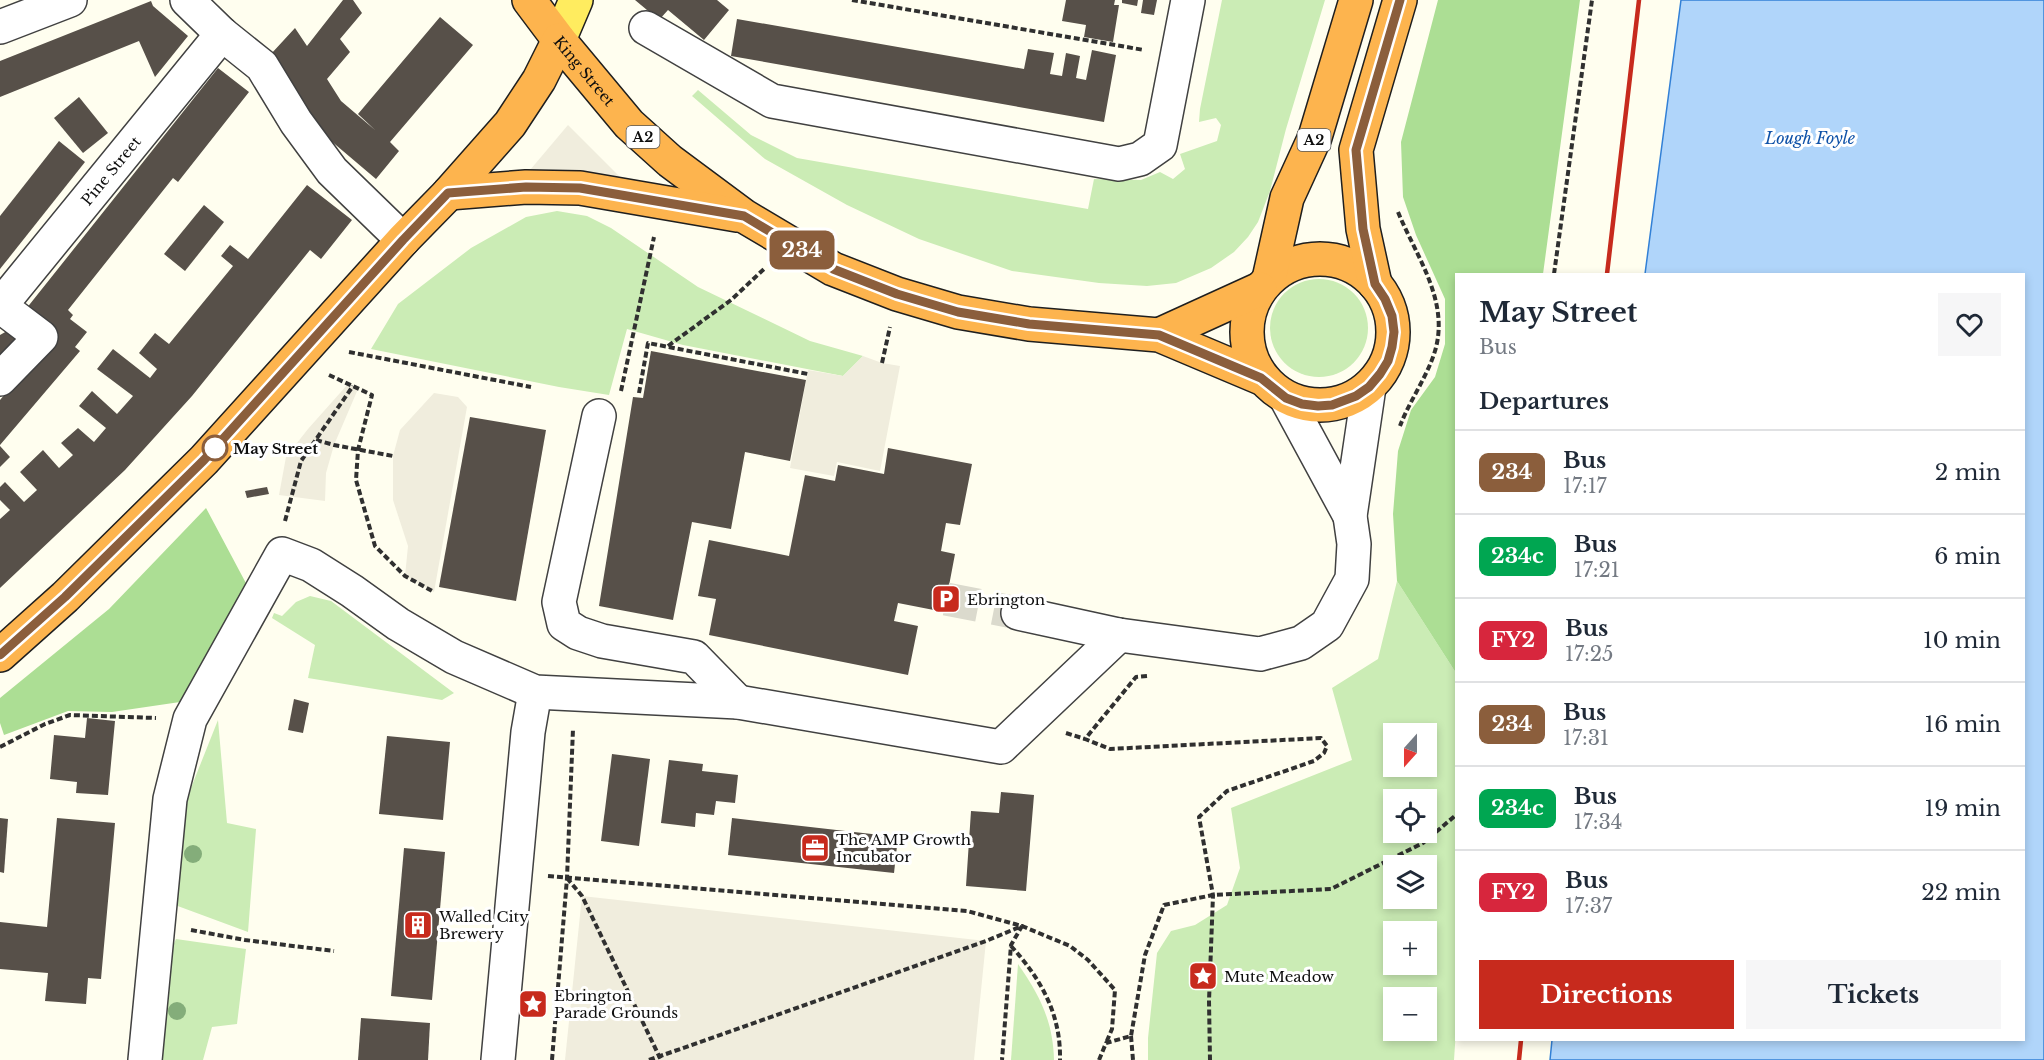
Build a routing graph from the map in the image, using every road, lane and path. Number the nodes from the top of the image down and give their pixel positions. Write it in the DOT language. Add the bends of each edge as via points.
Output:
graph roads {
  1 [pos="70,0"];
  2 [pos="187,0"];
  3 [pos="529,0"];
  4 [pos="576,0"];
  5 [pos="852,0"];
  6 [pos="1188,0"];
  7 [pos="1356,0"];
  8 [pos="1400,0"];
  9 [pos="1592,0"];
  10 [pos="0,27"];
  11 [pos="646,28"];
  12 [pos="222,34"];
  13 [pos="559,40"];
  14 [pos="1177,56"];
  15 [pos="448,193"];
  16 [pos="662,202"];
  17 [pos="744,216"];
  18 [pos="403,240"];
  19 [pos="790,243"];
  20 [pos="1554,273"];
  21 [pos="1264,284"];
  22 [pos="1375,284"];
  23 [pos="0,306"];
  24 [pos="1159,335"];
  25 [pos="668,346"];
  26 [pos="345,351"];
  27 [pos="328,374"];
  28 [pos="808,374"];
  29 [pos="0,379"];
  30 [pos="353,386"];
  31 [pos="531,387"];
  32 [pos="1369,387"];
  33 [pos="1274,388"];
  34 [pos="639,393"];
  35 [pos="599,416"];
  36 [pos="316,440"];
  37 [pos="358,450"];
  38 [pos="393,456"];
  39 [pos="1350,516"];
  40 [pos="282,554"];
  41 [pos="434,592"];
  42 [pos="1018,613"];
  43 [pos="1119,635"];
  44 [pos="0,655"];
  45 [pos="536,692"];
  46 [pos="574,693"];
  47 [pos="738,702"];
  48 [pos="190,719"];
  49 [pos="0,747"];
  50 [pos="1455,816"];
  51 [pos="515,872"];
  52 [pos="567,878"];
  53 [pos="158,924"];
  54 [pos="1022,926"];
  55 [pos="1011,945"];
  56 [pos="334,951"];
  57 [pos="1131,1036"];
  58 [pos="1106,1043"];
  59 [pos="661,1058"];
  60 [pos="145,1060"];
  61 [pos="498,1060"];
  62 [pos="552,1060"];
  63 [pos="649,1060"];
  64 [pos="1002,1060"];
  65 [pos="1060,1060"];
  66 [pos="1099,1060"];
  67 [pos="1133,1060"];
  1 -- 10 [label="street"];
  2 -- 12 [label="street"];
  3 -- 13 [label="highway"];
  4 -- 13 [label="main road"];
  5 -- 14 [label="path"];
  6 -- 14 [label="street"];
  7 -- 21 [label="highway, A2" via="1315,137 1287,198"];
  8 -- 22 [label="highway, A2" via="1356,150 1363,229"];
  9 -- 20 [label="path"];
  11 -- 14 [label="street" via="772,101 1119,164 1140,159 1160,145"];
  12 -- 18 [label="street" via="262,66 332,171"];
  12 -- 23 [label="street, Pine Street"];
  13 -- 15 [label="highway, King Street" via="510,124"];
  13 -- 17 [label="highway, King Street / A2" via="628,124"];
  15 -- 16 [label="highway" via="526,187 580,188"];
  15 -- 18 [label="highway, King Street"];
  16 -- 17 [label="highway"];
  16 -- 35 [label="path" via="621,392"];
  17 -- 19 [label="highway, King Street / A2"];
  18 -- 44 [label="highway, King Street" via="204,460"];
  19 -- 24 [label="highway, King Street / A2" via="833,269 958,312 1029,324"];
  19 -- 25 [label="path" via="731,300"];
  21 -- 22 [label="highway, A2" via="1288,266 1318,258 1353,267"];
  21 -- 24 [label="highway, King Street / A2"];
  21 -- 33 [label="highway, A2" via="1249,310 1246,328 1249,354"];
  22 -- 32 [label="highway, A2" via="1392,316 1394,332 1388,361"];
  23 -- 29 [label="street" via="41,338"];
  24 -- 33 [label="highway, King Street / A2"];
  25 -- 28 [label="path"];
  25 -- 34 [label="path" via="648,343"];
  26 -- 31 [label="path"];
  27 -- 30 [label="path"];
  30 -- 36 [label="path"];
  30 -- 37 [label="path" via="372,395"];
  32 -- 33 [label="highway, A2" via="1332,405 1318,406 1302,404"];
  32 -- 39 [label="street"];
  33 -- 39 [label="street"];
  35 -- 47 [label="street" via="558,602 564,624 602,641 694,657"];
  36 -- 37 [label="path"];
  36 -- 40 [label="path" via="301,461 290,497"];
  37 -- 38 [label="path"];
  37 -- 41 [label="path" via="356,480 375,546 405,576"];
  39 -- 43 [label="street" via="1354,544 1352,579 1327,625 1300,644 1260,654"];
  40 -- 45 [label="street" via="311,565 454,657"];
  40 -- 48 [label="street"];
  42 -- 43 [label="street"];
  43 -- 47 [label="street" via="1001,747"];
  45 -- 46 [label="street"];
  45 -- 51 [label="street" via="528,732"];
  46 -- 47 [label="street"];
  46 -- 52 [label="path"];
  48 -- 49 [label="path" via="70,715"];
  48 -- 53 [label="street" via="170,799"];
  50 -- 57 [label="path" via="1423,843 1331,889 1213,895 1164,905 1145,955"];
  51 -- 52 [label="path"];
  51 -- 61 [label="street"];
  52 -- 54 [label="path" via="967,911"];
  52 -- 59 [label="path" via="582,896"];
  52 -- 62 [label="path"];
  53 -- 56 [label="path"];
  53 -- 60 [label="street"];
  54 -- 55 [label="path"];
  54 -- 58 [label="path" via="1070,946 1115,990 1112,1029"];
  54 -- 59 [label="path"];
  55 -- 64 [label="path"];
  55 -- 65 [label="path" via="1044,990 1057,1022"];
  57 -- 58 [label="path"];
  57 -- 67 [label="path"];
  58 -- 66 [label="path"];
  59 -- 63 [label="path"];
}
